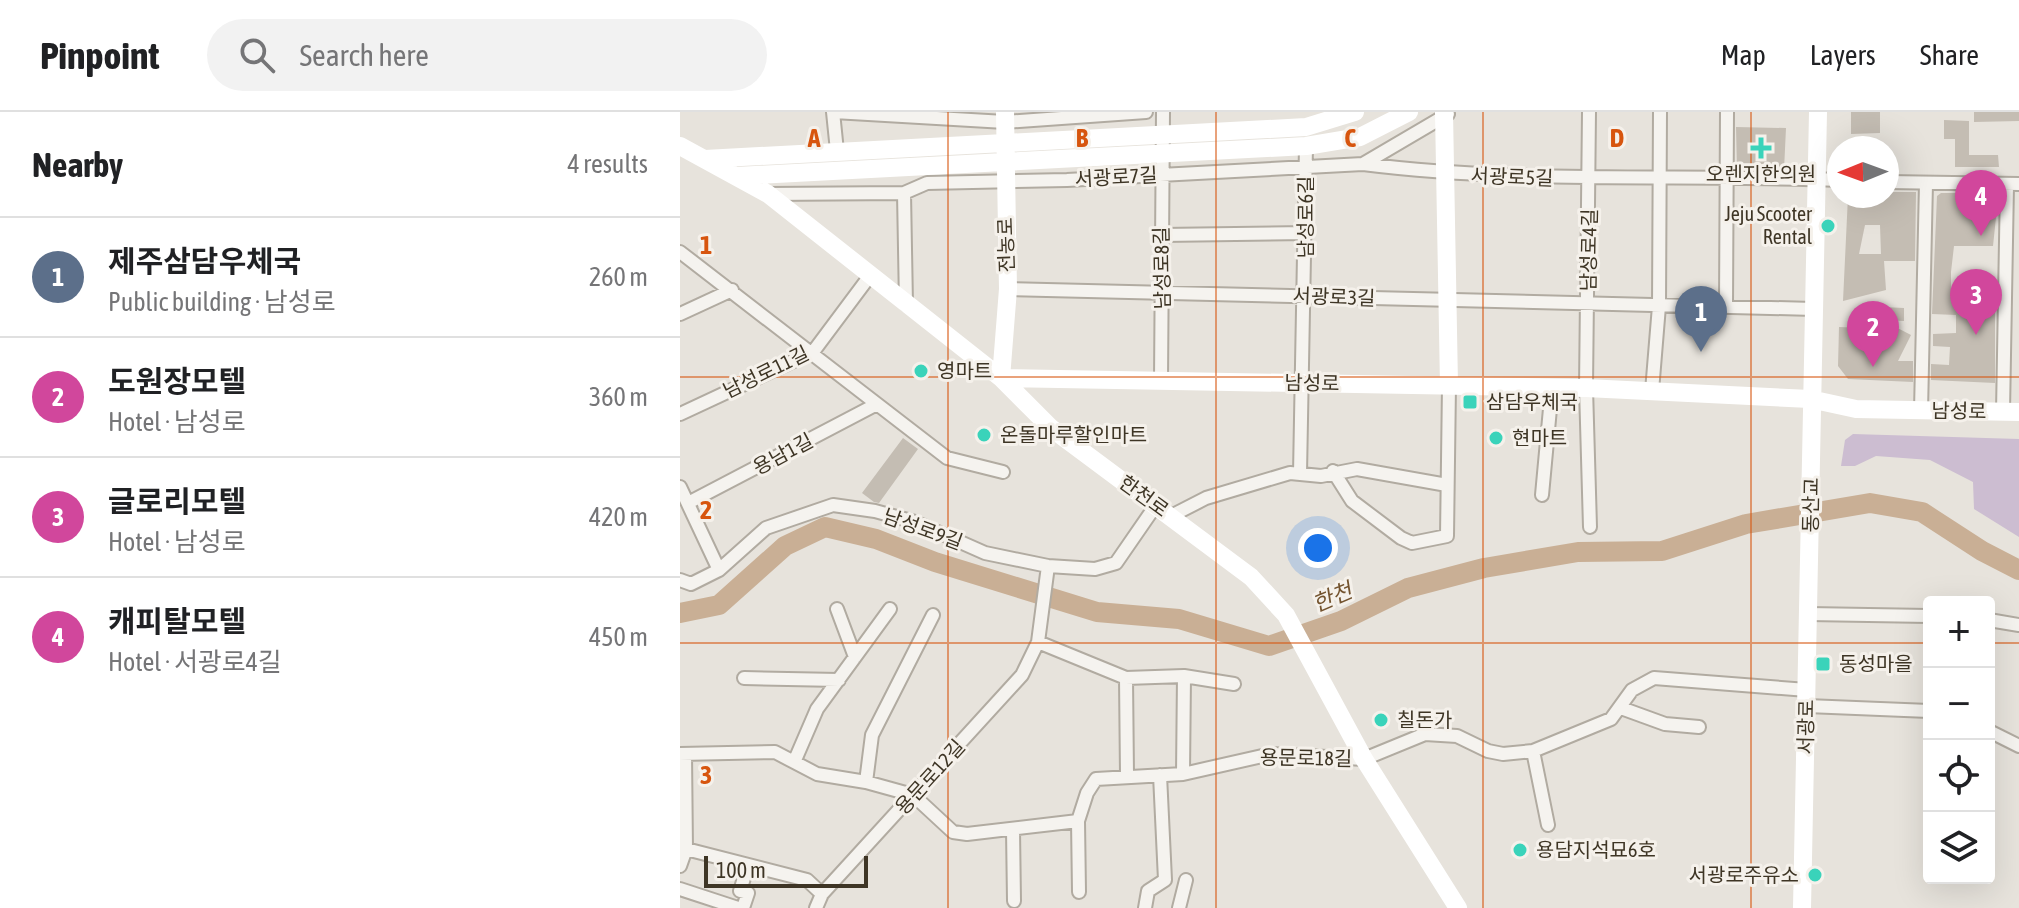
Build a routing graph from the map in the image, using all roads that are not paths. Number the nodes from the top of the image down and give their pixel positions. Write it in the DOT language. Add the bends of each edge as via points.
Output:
graph roads {
  1 [pos="834,112"];
  2 [pos="1146,112"];
  3 [pos="1163,112"];
  4 [pos="1355,112"];
  5 [pos="1409,112"];
  6 [pos="1589,112"];
  7 [pos="1660,112"];
  8 [pos="1727,112"];
  9 [pos="1818,112"];
  10 [pos="1446,113"];
  11 [pos="1005,117"];
  12 [pos="1162,135"];
  13 [pos="1004,143"];
  14 [pos="680,146"];
  15 [pos="1306,146"];
  16 [pos="837,151"];
  17 [pos="1162,156"];
  18 [pos="705,159"];
  19 [pos="1363,164"];
  20 [pos="1305,170"];
  21 [pos="1004,173"];
  22 [pos="1446,174"];
  23 [pos="1161,175"];
  24 [pos="738,176"];
  25 [pos="1660,179"];
  26 [pos="1729,179"];
  27 [pos="1817,179"];
  28 [pos="1827,179"];
  29 [pos="1590,180"];
  30 [pos="1899,182"];
  31 [pos="1926,183"];
  32 [pos="2013,184"];
  33 [pos="904,193"];
  34 [pos="768,194"];
  35 [pos="1306,233"];
  36 [pos="1162,235"];
  37 [pos="680,252"];
  38 [pos="869,277"];
  39 [pos="1008,289"];
  40 [pos="732,290"];
  41 [pos="1163,293"];
  42 [pos="1306,295"];
  43 [pos="1449,301"];
  44 [pos="906,304"];
  45 [pos="1588,305"];
  46 [pos="1659,306"];
  47 [pos="1726,307"];
  48 [pos="1814,309"];
  49 [pos="680,314"];
  50 [pos="813,352"];
  51 [pos="1001,378"];
  52 [pos="1161,381"];
  53 [pos="1301,383"];
  54 [pos="1449,385"];
  55 [pos="1552,387"];
  56 [pos="1586,388"];
  57 [pos="1652,391"];
  58 [pos="1810,399"];
  59 [pos="877,404"];
  60 [pos="1921,411"];
  61 [pos="2011,412"];
  62 [pos="680,414"];
  63 [pos="1333,471"];
  64 [pos="1003,472"];
  65 [pos="1300,474"];
  66 [pos="1447,485"];
  67 [pos="680,487"];
  68 [pos="1542,495"];
  69 [pos="688,503"];
  70 [pos="1163,510"];
  71 [pos="1590,527"];
  72 [pos="1810,546"];
  73 [pos="719,570"];
  74 [pos="1047,573"];
  75 [pos="680,580"];
  76 [pos="837,609"];
  77 [pos="890,609"];
  78 [pos="1808,614"];
  79 [pos="933,615"];
  80 [pos="1923,616"];
  81 [pos="1995,621"];
  82 [pos="2019,625"];
  83 [pos="1038,642"];
  84 [pos="855,657"];
  85 [pos="1184,676"];
  86 [pos="744,678"];
  87 [pos="1126,678"];
  88 [pos="839,680"];
  89 [pos="1234,684"];
  90 [pos="1807,698"];
  91 [pos="1621,708"];
  92 [pos="1923,710"];
  93 [pos="1699,727"];
  94 [pos="1995,733"];
  95 [pos="2018,742"];
  96 [pos="1533,751"];
  97 [pos="682,754"];
  98 [pos="1364,759"];
  99 [pos="795,760"];
  100 [pos="1183,774"];
  101 [pos="1127,775"];
  102 [pos="1160,775"];
  103 [pos="866,782"];
  104 [pos="913,795"];
  105 [pos="1078,821"];
  106 [pos="1548,825"];
  107 [pos="1013,830"];
  108 [pos="686,849"];
  109 [pos="748,865"];
  110 [pos="680,866"];
  111 [pos="1186,880"];
  112 [pos="680,889"];
  113 [pos="1079,892"];
  114 [pos="822,894"];
  115 [pos="1014,901"];
  116 [pos="1452,906"];
  117 [pos="740,908"];
  118 [pos="816,908"];
  119 [pos="1145,908"];
  120 [pos="1179,908"];
  121 [pos="1802,908"];
  1 -- 11 [label="street"];
  1 -- 16 [label="street"];
  2 -- 11 [label="street"];
  3 -- 12 [label="street, 남성로8길"];
  4 -- 12 [label="street" via="1306,127"];
  5 -- 15 [label="street" via="1360,137"];
  6 -- 29 [label="street, 남성로4길"];
  7 -- 25 [label="street"];
  8 -- 26 [label="street"];
  9 -- 27 [label="street"];
  10 -- 19 [label="street, 서광로7길"];
  10 -- 22 [label="street"];
  11 -- 13 [label="street, 전농로"];
  12 -- 13 [label="street"];
  12 -- 17 [label="street, 남성로8길"];
  13 -- 16 [label="street"];
  13 -- 21 [label="street, 전농로"];
  14 -- 18 [label="street"];
  15 -- 17 [label="street"];
  15 -- 20 [label="street, 남성로6길"];
  16 -- 18 [label="street"];
  17 -- 21 [label="street"];
  17 -- 23 [label="street, 남성로8길"];
  18 -- 24 [label="street"];
  19 -- 20 [label="street, 서광로7길"];
  19 -- 22 [label="street, 서광로5길"];
  20 -- 23 [label="street, 서광로7길"];
  20 -- 35 [label="street, 남성로6길"];
  21 -- 23 [label="street, 서광로7길"];
  21 -- 24 [label="street"];
  21 -- 33 [label="street, 서광로7길" via="927,183"];
  21 -- 39 [label="street, 전농로"];
  22 -- 29 [label="street, 서광로5길"];
  22 -- 43 [label="street"];
  23 -- 36 [label="street, 남성로8길"];
  24 -- 34 [label="street"];
  25 -- 26 [label="street, 서광로5길"];
  25 -- 29 [label="street, 서광로5길"];
  25 -- 46 [label="street"];
  26 -- 27 [label="street, 서광로5길"];
  26 -- 47 [label="street"];
  27 -- 28 [label="street, 서광로5길"];
  27 -- 48 [label="street"];
  29 -- 45 [label="street, 남성로4길"];
  30 -- 31 [label="street"];
  31 -- 32 [label="street"];
  31 -- 60 [label="street"];
  32 -- 61 [label="street"];
  33 -- 34 [label="street, 서광로7길"];
  33 -- 44 [label="street"];
  34 -- 38 [label="street"];
  35 -- 36 [label="street"];
  35 -- 42 [label="street, 남성로6길"];
  36 -- 41 [label="street, 남성로8길"];
  37 -- 40 [label="street"];
  38 -- 44 [label="street"];
  38 -- 50 [label="street, 남성로11길"];
  39 -- 41 [label="street, 서광로3길"];
  39 -- 51 [label="street, 전농로"];
  40 -- 49 [label="street"];
  40 -- 50 [label="street"];
  41 -- 42 [label="street, 서광로3길"];
  41 -- 52 [label="street, 남성로8길"];
  42 -- 43 [label="street, 서광로3길"];
  42 -- 53 [label="street, 남성로6길"];
  43 -- 45 [label="street, 서광로3길"];
  43 -- 54 [label="street"];
  44 -- 51 [label="street"];
  45 -- 46 [label="street, 서광로3길"];
  45 -- 56 [label="street, 남성로4길"];
  46 -- 47 [label="street, 서광로3길"];
  46 -- 57 [label="street"];
  47 -- 48 [label="street, 서광로3길"];
  48 -- 58 [label="street"];
  50 -- 59 [label="street"];
  50 -- 62 [label="street, 남성로11길"];
  51 -- 52 [label="street, 남성로"];
  51 -- 70 [label="street, 한천로" via="1051,428"];
  52 -- 53 [label="street, 남성로"];
  53 -- 54 [label="street, 남성로"];
  53 -- 65 [label="street, 남성로6길"];
  54 -- 55 [label="street, 남성로"];
  54 -- 66 [label="street"];
  55 -- 56 [label="street, 남성로"];
  55 -- 68 [label="street"];
  56 -- 57 [label="street, 남성로"];
  56 -- 71 [label="street, 남성로4길"];
  57 -- 58 [label="street, 남성로"];
  58 -- 60 [label="street, 남성로" via="1856,409"];
  58 -- 72 [label="street, 동산교"];
  59 -- 64 [label="street" via="947,458"];
  59 -- 69 [label="street, 용남1길"];
  60 -- 61 [label="street, 남성로"];
  63 -- 65 [label="street"];
  63 -- 66 [label="street" via="1357,469"];
  63 -- 66 [label="street" via="1352,501 1412,543 1447,536"];
  65 -- 70 [label="street"];
  67 -- 69 [label="street"];
  69 -- 73 [label="street"];
  70 -- 74 [label="street, 남성로9길" via="1116,563"];
  70 -- 98 [label="street, 한천로" via="1251,577 1286,615"];
  72 -- 78 [label="street, 서광로"];
  73 -- 74 [label="street, 남성로9길" via="766,528 833,505 915,522"];
  73 -- 75 [label="street, 남성로9길" via="691,584"];
  74 -- 83 [label="street, 용문로12길"];
  76 -- 84 [label="street"];
  77 -- 84 [label="street"];
  78 -- 80 [label="street"];
  78 -- 90 [label="street, 서광로"];
  79 -- 103 [label="street" via="872,735"];
  81 -- 82 [label="street"];
  83 -- 87 [label="street"];
  83 -- 104 [label="street, 용문로12길" via="1022,675"];
  84 -- 88 [label="street"];
  85 -- 87 [label="street"];
  85 -- 89 [label="street"];
  85 -- 100 [label="street"];
  86 -- 88 [label="street"];
  87 -- 101 [label="street"];
  88 -- 99 [label="street" via="817,709"];
  90 -- 91 [label="street, 용문로18길" via="1654,678 1632,690"];
  90 -- 92 [label="street, 용문로18길"];
  90 -- 121 [label="street, 서광로"];
  91 -- 93 [label="street" via="1665,724"];
  91 -- 96 [label="street, 용문로18길" via="1611,719"];
  94 -- 95 [label="street"];
  96 -- 98 [label="street, 용문로18길" via="1503,754 1457,736 1425,734"];
  96 -- 106 [label="street"];
  97 -- 99 [label="street" via="775,752"];
  97 -- 108 [label="street"];
  98 -- 100 [label="street, 용문로18길" via="1271,754"];
  98 -- 116 [label="street"];
  99 -- 103 [label="street" via="817,774"];
  100 -- 102 [label="street, 용문로18길"];
  101 -- 102 [label="street, 용문로18길"];
  101 -- 105 [label="street, 용문로18길" via="1096,779"];
  102 -- 119 [label="street" via="1165,880 1148,891"];
  103 -- 104 [label="street"];
  104 -- 107 [label="street" via="953,832"];
  104 -- 114 [label="street, 용문로12길"];
  105 -- 107 [label="street"];
  105 -- 113 [label="street"];
  107 -- 115 [label="street"];
  108 -- 109 [label="street"];
  108 -- 110 [label="street"];
  109 -- 114 [label="street" via="807,880"];
  109 -- 117 [label="street" via="740,891 748,893"];
  111 -- 120 [label="street"];
  112 -- 117 [label="street"];
  114 -- 118 [label="street, 용문로12길"];
}
